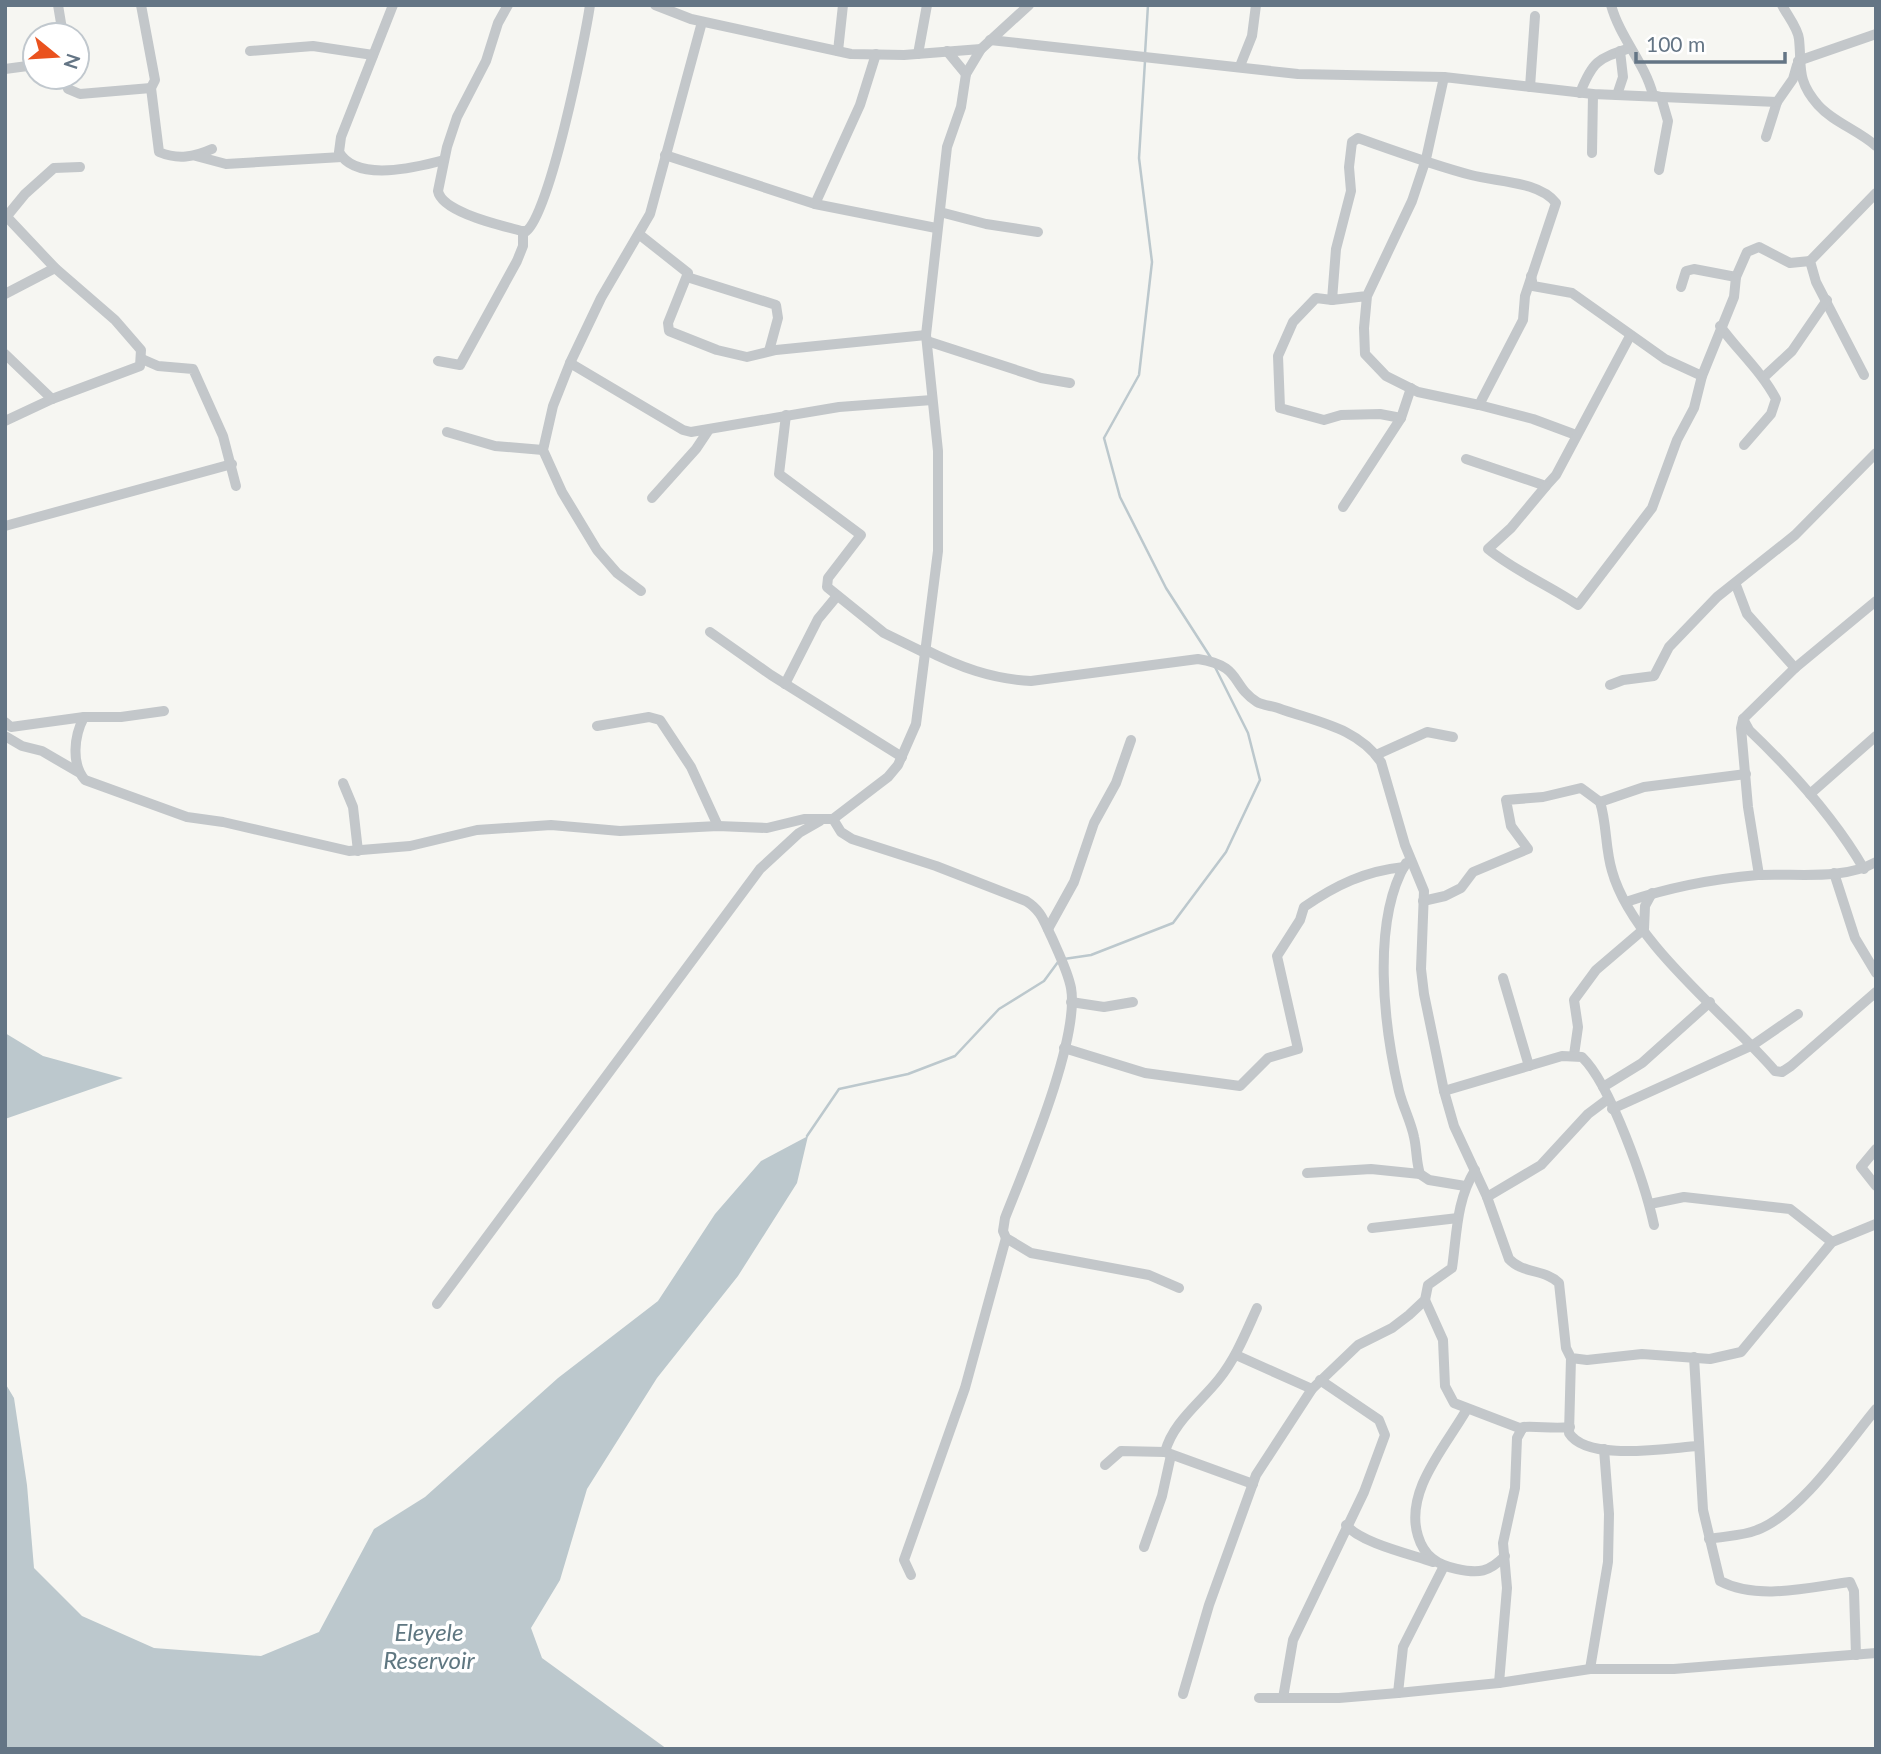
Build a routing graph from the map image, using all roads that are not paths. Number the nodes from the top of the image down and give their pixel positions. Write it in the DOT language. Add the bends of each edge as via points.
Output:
graph roads {
  1 [pos="141,5"];
  2 [pos="393,5"];
  3 [pos="508,5"];
  4 [pos="590,5"];
  5 [pos="654,5"];
  6 [pos="692,5"];
  7 [pos="843,5"];
  8 [pos="927,5"];
  9 [pos="1029,5"];
  10 [pos="1256,5"];
  11 [pos="1611,5"];
  12 [pos="1782,5"];
  13 [pos="1535,16"];
  14 [pos="691,19"];
  15 [pos="702,22"];
  16 [pos="1876,34"];
  17 [pos="990,40"];
  18 [pos="981,49"];
  19 [pos="1625,49"];
  20 [pos="250,51"];
  21 [pos="838,51"];
  22 [pos="947,51"];
  23 [pos="876,54"];
  24 [pos="918,54"];
  25 [pos="373,55"];
  26 [pos="1798,61"];
  27 [pos="1240,66"];
  28 [pos="966,74"];
  29 [pos="1444,77"];
  30 [pos="1530,87"];
  31 [pos="151,88"];
  32 [pos="73,91"];
  33 [pos="1580,93"];
  34 [pos="1593,94"];
  35 [pos="1617,95"];
  36 [pos="1653,95"];
  37 [pos="1777,102"];
  38 [pos="1766,137"];
  39 [pos="1876,146"];
  40 [pos="212,149"];
  41 [pos="1592,153"];
  42 [pos="665,155"];
  43 [pos="196,156"];
  44 [pos="342,157"];
  45 [pos="1426,159"];
  46 [pos="444,160"];
  47 [pos="80,167"];
  48 [pos="1659,170"];
  49 [pos="1876,193"];
  50 [pos="815,204"];
  51 [pos="940,212"];
  52 [pos="6,216"];
  53 [pos="936,228"];
  54 [pos="523,231"];
  55 [pos="1038,232"];
  56 [pos="640,235"];
  57 [pos="1810,261"];
  58 [pos="55,268"];
  59 [pos="1531,275"];
  60 [pos="687,277"];
  61 [pos="1736,278"];
  62 [pos="1681,287"];
  63 [pos="5,294"];
  64 [pos="1367,296"];
  65 [pos="1332,300"];
  66 [pos="1827,300"];
  67 [pos="1720,326"];
  68 [pos="1630,336"];
  69 [pos="926,338"];
  70 [pos="769,351"];
  71 [pos="5,354"];
  72 [pos="142,359"];
  73 [pos="438,361"];
  74 [pos="570,363"];
  75 [pos="1864,375"];
  76 [pos="1702,376"];
  77 [pos="1764,377"];
  78 [pos="1070,383"];
  79 [pos="1411,388"];
  80 [pos="52,399"];
  81 [pos="932,400"];
  82 [pos="1479,405"];
  83 [pos="786,415"];
  84 [pos="1401,418"];
  85 [pos="5,421"];
  86 [pos="708,431"];
  87 [pos="447,432"];
  88 [pos="1576,435"];
  89 [pos="1744,445"];
  90 [pos="543,450"];
  91 [pos="1876,453"];
  92 [pos="1466,458"];
  93 [pos="232,464"];
  94 [pos="236,486"];
  95 [pos="1546,486"];
  96 [pos="652,498"];
  97 [pos="1343,507"];
  98 [pos="5,526"];
  99 [pos="1736,585"];
  100 [pos="641,591"];
  101 [pos="837,596"];
  102 [pos="1876,601"];
  103 [pos="710,632"];
  104 [pos="923,651"];
  105 [pos="1795,668"];
  106 [pos="785,684"];
  107 [pos="1610,685"];
  108 [pos="164,711"];
  109 [pos="84,718"];
  110 [pos="1743,719"];
  111 [pos="5,722"];
  112 [pos="597,726"];
  113 [pos="5,736"];
  114 [pos="1876,736"];
  115 [pos="1453,737"];
  116 [pos="1131,740"];
  117 [pos="1376,755"];
  118 [pos="902,757"];
  119 [pos="78,772"];
  120 [pos="1746,774"];
  121 [pos="343,783"];
  122 [pos="1810,794"];
  123 [pos="1600,802"];
  124 [pos="828,819"];
  125 [pos="718,826"];
  126 [pos="358,850"];
  127 [pos="1410,857"];
  128 [pos="1876,862"];
  129 [pos="1404,867"];
  130 [pos="1864,869"];
  131 [pos="1834,873"];
  132 [pos="1759,875"];
  133 [pos="1652,893"];
  134 [pos="1423,901"];
  135 [pos="1626,902"];
  136 [pos="1048,929"];
  137 [pos="1644,929"];
  138 [pos="1876,973"];
  139 [pos="1503,978"];
  140 [pos="1876,992"];
  141 [pos="1071,1002"];
  142 [pos="1133,1002"];
  143 [pos="1710,1002"];
  144 [pos="1798,1014"];
  145 [pos="1753,1045"];
  146 [pos="1064,1048"];
  147 [pos="1574,1055"];
  148 [pos="1529,1066"];
  149 [pos="1603,1087"];
  150 [pos="1444,1091"];
  151 [pos="1610,1104"];
  152 [pos="1876,1149"];
  153 [pos="1475,1170"];
  154 [pos="1307,1173"];
  155 [pos="1420,1174"];
  156 [pos="1465,1186"];
  157 [pos="1876,1186"];
  158 [pos="1487,1197"];
  159 [pos="1650,1204"];
  160 [pos="1458,1218"];
  161 [pos="1876,1224"];
  162 [pos="1654,1225"];
  163 [pos="1372,1228"];
  164 [pos="1006,1238"];
  165 [pos="1832,1242"];
  166 [pos="1179,1288"];
  167 [pos="1425,1300"];
  168 [pos="437,1304"];
  169 [pos="1257,1308"];
  170 [pos="1236,1355"];
  171 [pos="1694,1357"];
  172 [pos="1571,1358"];
  173 [pos="1320,1380"];
  174 [pos="1312,1388"];
  175 [pos="1466,1409"];
  176 [pos="1876,1409"];
  177 [pos="1570,1427"];
  178 [pos="1522,1429"];
  179 [pos="1698,1446"];
  180 [pos="1604,1450"];
  181 [pos="1168,1454"];
  182 [pos="1105,1465"];
  183 [pos="1252,1484"];
  184 [pos="1346,1525"];
  185 [pos="1709,1539"];
  186 [pos="1144,1547"];
  187 [pos="1504,1556"];
  188 [pos="1441,1565"];
  189 [pos="911,1575"];
  190 [pos="1876,1653"];
  191 [pos="1856,1655"];
  192 [pos="1590,1669"];
  193 [pos="1499,1684"];
  194 [pos="1398,1693"];
  195 [pos="1183,1695"];
  196 [pos="1259,1698"];
  197 [pos="1283,1698"];
  1 -- 31 [label="street" via="155,80"];
  2 -- 25 [label="street"];
  3 -- 46 [label="street" via="457,117"];
  4 -- 54 [label="street" via="573,95 539,210 531,229"];
  5 -- 14 [label="street"];
  6 -- 14 [label="street"];
  7 -- 21 [label="street"];
  8 -- 24 [label="street"];
  9 -- 17 [label="street"];
  10 -- 27 [label="street" via="1252,36"];
  11 -- 19 [label="street"];
  12 -- 26 [label="street" via="1799,37"];
  13 -- 30 [label="street"];
  14 -- 15 [label="street"];
  15 -- 21 [label="street"];
  15 -- 42 [label="street"];
  16 -- 26 [label="street"];
  17 -- 18 [label="street"];
  17 -- 27 [label="street"];
  18 -- 22 [label="street"];
  18 -- 28 [label="street"];
  19 -- 33 [label="street" via="1591,66"];
  19 -- 35 [label="street"];
  19 -- 36 [label="street" via="1650,81"];
  20 -- 25 [label="street" via="313,46"];
  21 -- 23 [label="street"];
  22 -- 24 [label="street"];
  22 -- 28 [label="street"];
  23 -- 24 [label="street"];
  23 -- 50 [label="street" via="855,118"];
  25 -- 44 [label="street" via="341,138"];
  26 -- 37 [label="street" via="1793,79"];
  26 -- 39 [label="street" via="1800,74 1819,106"];
  27 -- 29 [label="street" via="1298,74"];
  28 -- 51 [label="street" via="947,147"];
  29 -- 30 [label="street"];
  29 -- 45 [label="street"];
  30 -- 33 [label="street"];
  31 -- 32 [label="street"];
  31 -- 43 [label="street" via="159,152"];
  33 -- 34 [label="street"];
  34 -- 35 [label="street"];
  34 -- 41 [label="street"];
  35 -- 36 [label="street"];
  36 -- 37 [label="street"];
  36 -- 48 [label="street" via="1661,97 1668,121"];
  37 -- 38 [label="street"];
  40 -- 43 [label="street"];
  42 -- 50 [label="street"];
  42 -- 56 [label="street"];
  43 -- 44 [label="street" via="226,164"];
  44 -- 46 [label="street" via="390,172"];
  45 -- 59 [label="street" via="1552,198 1556,203"];
  45 -- 64 [label="street" via="1408,211"];
  45 -- 65 [label="street" via="1358,138 1352,142 1352,191 1336,249"];
  46 -- 54 [label="street" via="438,191 443,202"];
  47 -- 52 [label="street" via="54,168"];
  49 -- 57 [label="street"];
  50 -- 53 [label="street"];
  51 -- 53 [label="street"];
  51 -- 55 [label="street"];
  52 -- 58 [label="street"];
  53 -- 69 [label="street"];
  54 -- 73 [label="street" via="517,261 460,365"];
  56 -- 60 [label="street" via="686,270"];
  56 -- 74 [label="street" via="601,298"];
  57 -- 61 [label="street" via="1790,263 1766,248 1752,248"];
  57 -- 66 [label="street"];
  58 -- 63 [label="street"];
  58 -- 72 [label="street" via="115,320 141,350"];
  59 -- 68 [label="street" via="1533,286 1572,293"];
  59 -- 82 [label="street" via="1523,320"];
  60 -- 70 [label="street" via="776,305 778,318"];
  60 -- 70 [label="street" via="669,331 736,357"];
  61 -- 62 [label="street" via="1694,269 1686,271"];
  61 -- 67 [label="street" via="1734,297"];
  64 -- 65 [label="street"];
  64 -- 79 [label="street" via="1365,354 1386,376"];
  65 -- 84 [label="street" via="1316,298 1293,322 1278,356 1280,408 1324,420 1341,415"];
  66 -- 75 [label="street"];
  66 -- 77 [label="street" via="1793,351"];
  67 -- 76 [label="street"];
  67 -- 77 [label="street"];
  68 -- 76 [label="street"];
  68 -- 88 [label="street"];
  69 -- 70 [label="street"];
  69 -- 78 [label="street" via="1019,371"];
  69 -- 81 [label="street"];
  71 -- 80 [label="street"];
  72 -- 80 [label="street" via="140,366"];
  72 -- 93 [label="street" via="158,366 193,369"];
  74 -- 86 [label="street" via="683,430"];
  74 -- 90 [label="street"];
  76 -- 95 [label="street" via="1694,408 1652,508 1578,605 1488,550"];
  77 -- 89 [label="street" via="1776,406"];
  79 -- 82 [label="street"];
  79 -- 84 [label="street"];
  80 -- 85 [label="street"];
  81 -- 83 [label="street"];
  81 -- 104 [label="street" via="938,551"];
  82 -- 88 [label="street"];
  83 -- 86 [label="street"];
  83 -- 101 [label="street" via="779,474 861,535 826,582"];
  84 -- 97 [label="street"];
  86 -- 96 [label="street"];
  87 -- 90 [label="street" via="495,446"];
  88 -- 95 [label="street"];
  90 -- 100 [label="street" via="597,550"];
  91 -- 99 [label="street" via="1795,535"];
  92 -- 95 [label="street"];
  93 -- 94 [label="street"];
  93 -- 98 [label="street"];
  99 -- 105 [label="street" via="1747,614"];
  99 -- 107 [label="street" via="1717,597 1669,647 1654,676"];
  101 -- 104 [label="street" via="884,633"];
  101 -- 106 [label="street" via="818,619"];
  102 -- 105 [label="street"];
  103 -- 106 [label="street"];
  104 -- 117 [label="street" via="1006,680 1031,681 1198,659 1214,662 1233,673 1257,702 1360,738"];
  104 -- 118 [label="street" via="916,724"];
  105 -- 110 [label="street"];
  106 -- 118 [label="street"];
  108 -- 109 [label="street"];
  109 -- 111 [label="street" via="11,727"];
  109 -- 119 [label="street" via="75,747"];
  110 -- 120 [label="street"];
  110 -- 122 [label="street"];
  112 -- 125 [label="street" via="649,717 660,720 691,767"];
  113 -- 119 [label="street"];
  114 -- 122 [label="street"];
  115 -- 117 [label="street" via="1427,732"];
  116 -- 136 [label="street" via="1074,882"];
  117 -- 127 [label="street"];
  118 -- 124 [label="street" via="888,777"];
  119 -- 126 [label="street" via="85,780 187,817"];
  120 -- 123 [label="street" via="1644,787"];
  120 -- 132 [label="street"];
  121 -- 126 [label="street" via="353,807"];
  122 -- 130 [label="street"];
  123 -- 134 [label="street" via="1581,788 1506,800 1511,826 1528,849 1472,872 1461,888 1445,896"];
  123 -- 135 [label="street" via="1612,871"];
  124 -- 125 [label="street" via="804,819 767,828"];
  124 -- 136 [label="street" via="852,839 1026,901 1039,909"];
  124 -- 168 [label="street" via="799,833 760,869"];
  125 -- 126 [label="street" via="620,831 551,825 477,830 410,846"];
  127 -- 129 [label="street"];
  127 -- 134 [label="street" via="1424,891"];
  128 -- 130 [label="street"];
  129 -- 146 [label="street" via="1355,878 1304,907 1277,956 1298,1049 1268,1058 1240,1086 1145,1073"];
  129 -- 155 [label="street" via="1392,896 1385,979 1399,1091"];
  130 -- 131 [label="street"];
  131 -- 132 [label="street"];
  131 -- 138 [label="street" via="1856,938"];
  132 -- 133 [label="street"];
  133 -- 135 [label="street"];
  133 -- 137 [label="street" via="1645,906"];
  134 -- 150 [label="street" via="1424,994"];
  135 -- 137 [label="street"];
  136 -- 141 [label="street" via="1071,988"];
  137 -- 143 [label="street"];
  137 -- 147 [label="street" via="1596,970 1574,1000 1578,1027"];
  139 -- 148 [label="street"];
  140 -- 145 [label="street" via="1782,1072 1775,1071"];
  141 -- 142 [label="street" via="1104,1007"];
  141 -- 146 [label="street"];
  143 -- 145 [label="street"];
  143 -- 149 [label="street" via="1642,1063"];
  144 -- 145 [label="street"];
  145 -- 151 [label="street"];
  146 -- 164 [label="street" via="1037,1137 1005,1217"];
  147 -- 148 [label="street"];
  147 -- 149 [label="street" via="1588,1063"];
  148 -- 150 [label="street"];
  149 -- 151 [label="street"];
  150 -- 153 [label="street"];
  151 -- 158 [label="street" via="1588,1114 1541,1165"];
  151 -- 159 [label="street"];
  152 -- 157 [label="street" via="1861,1167"];
  153 -- 156 [label="street"];
  153 -- 158 [label="street"];
  154 -- 155 [label="street" via="1371,1169"];
  155 -- 156 [label="street"];
  156 -- 160 [label="street"];
  158 -- 172 [label="street" via="1509,1259 1559,1283"];
  159 -- 162 [label="street"];
  159 -- 165 [label="street" via="1684,1196 1790,1209"];
  160 -- 163 [label="street"];
  160 -- 167 [label="street" via="1452,1268 1428,1285"];
  161 -- 165 [label="street"];
  164 -- 166 [label="street" via="1031,1253 1149,1275"];
  164 -- 189 [label="street" via="965,1388 904,1560"];
  165 -- 171 [label="street" via="1744,1349 1719,1359"];
  167 -- 173 [label="street" via="1392,1328 1358,1345"];
  167 -- 175 [label="street" via="1443,1340 1445,1386 1454,1403"];
  169 -- 170 [label="street"];
  170 -- 174 [label="street"];
  170 -- 181 [label="street" via="1171,1434"];
  171 -- 172 [label="street"];
  171 -- 179 [label="street"];
  172 -- 177 [label="street"];
  173 -- 174 [label="street"];
  173 -- 184 [label="street" via="1379,1420 1385,1435"];
  174 -- 183 [label="street"];
  175 -- 178 [label="street"];
  175 -- 188 [label="street" via="1426,1477 1413,1515 1422,1547"];
  176 -- 185 [label="street" via="1819,1480 1769,1523 1757,1530"];
  177 -- 178 [label="street"];
  177 -- 180 [label="street" via="1574,1441"];
  178 -- 187 [label="street" via="1517,1438"];
  179 -- 180 [label="street"];
  179 -- 185 [label="street"];
  180 -- 192 [label="street" via="1608,1562"];
  181 -- 182 [label="street" via="1121,1451"];
  181 -- 183 [label="street"];
  181 -- 186 [label="street"];
  183 -- 195 [label="street"];
  184 -- 188 [label="street" via="1378,1543"];
  184 -- 197 [label="street" via="1293,1640"];
  185 -- 191 [label="street" via="1720,1581 1736,1587 1780,1591 1850,1581"];
  187 -- 188 [label="street" via="1488,1571 1473,1573"];
  187 -- 193 [label="street" via="1506,1616"];
  188 -- 194 [label="street" via="1404,1647"];
  190 -- 191 [label="street"];
  191 -- 192 [label="street" via="1674,1669"];
  192 -- 193 [label="street"];
  193 -- 194 [label="street"];
  194 -- 197 [label="street"];
  196 -- 197 [label="street"];
}
